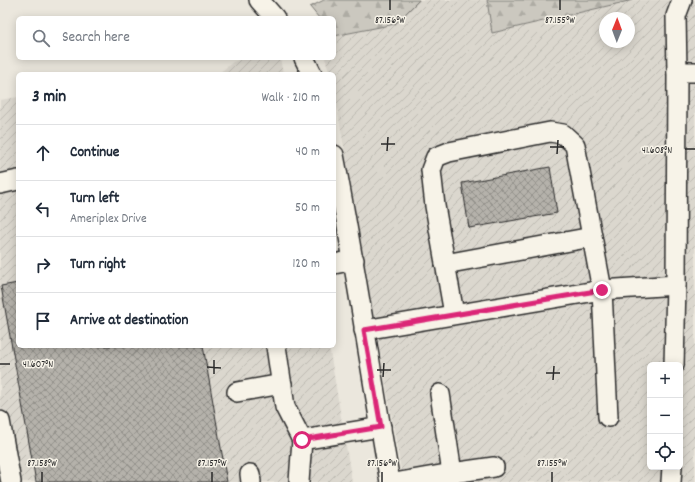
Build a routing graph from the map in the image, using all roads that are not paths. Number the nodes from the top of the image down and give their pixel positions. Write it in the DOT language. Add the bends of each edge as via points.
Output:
graph roads {
  1 [pos="259,0"];
  2 [pos="682,0"];
  3 [pos="273,16"];
  4 [pos="305,60"];
  5 [pos="311,72"];
  6 [pos="686,72"];
  7 [pos="336,166"];
  8 [pos="16,180"];
  9 [pos="0,184"];
  10 [pos="592,237"];
  11 [pos="354,260"];
  12 [pos="336,264"];
  13 [pos="445,264"];
  14 [pos="676,285"];
  15 [pos="602,290"];
  16 [pos="454,314"];
  17 [pos="364,330"];
  18 [pos="276,348"];
  19 [pos="674,362"];
  20 [pos="282,384"];
  21 [pos="237,392"];
  22 [pos="440,394"];
  23 [pos="608,417"];
  24 [pos="0,421"];
  25 [pos="381,427"];
  26 [pos="302,440"];
  27 [pos="494,467"];
  28 [pos="672,470"];
  29 [pos="452,473"];
  30 [pos="11,482"];
  31 [pos="299,482"];
  32 [pos="390,482"];
  33 [pos="400,482"];
  34 [pos="671,482"];
  1 -- 3 [label="street"];
  2 -- 6 [label="street" via="676,16"];
  4 -- 5 [label="street"];
  6 -- 14 [label="street"];
  7 -- 11 [label="street"];
  8 -- 9 [label="street"];
  10 -- 13 [label="street"];
  10 -- 13 [label="street" via="575,145 563,134 550,132 449,152 436,157 431,170"];
  10 -- 15 [label="street"];
  11 -- 12 [label="street"];
  11 -- 17 [label="street"];
  13 -- 16 [label="street"];
  14 -- 15 [label="street"];
  14 -- 19 [label="street"];
  15 -- 16 [label="street"];
  15 -- 23 [label="street"];
  16 -- 17 [label="street"];
  17 -- 25 [label="street"];
  18 -- 20 [label="street"];
  20 -- 21 [label="street"];
  20 -- 26 [label="street" via="285,407"];
  22 -- 29 [label="street"];
  24 -- 30 [label="street"];
  25 -- 26 [label="street"];
  25 -- 32 [label="street"];
  26 -- 31 [label="street"];
  27 -- 29 [label="street"];
  28 -- 34 [label="street"];
  29 -- 33 [label="street"];
}
